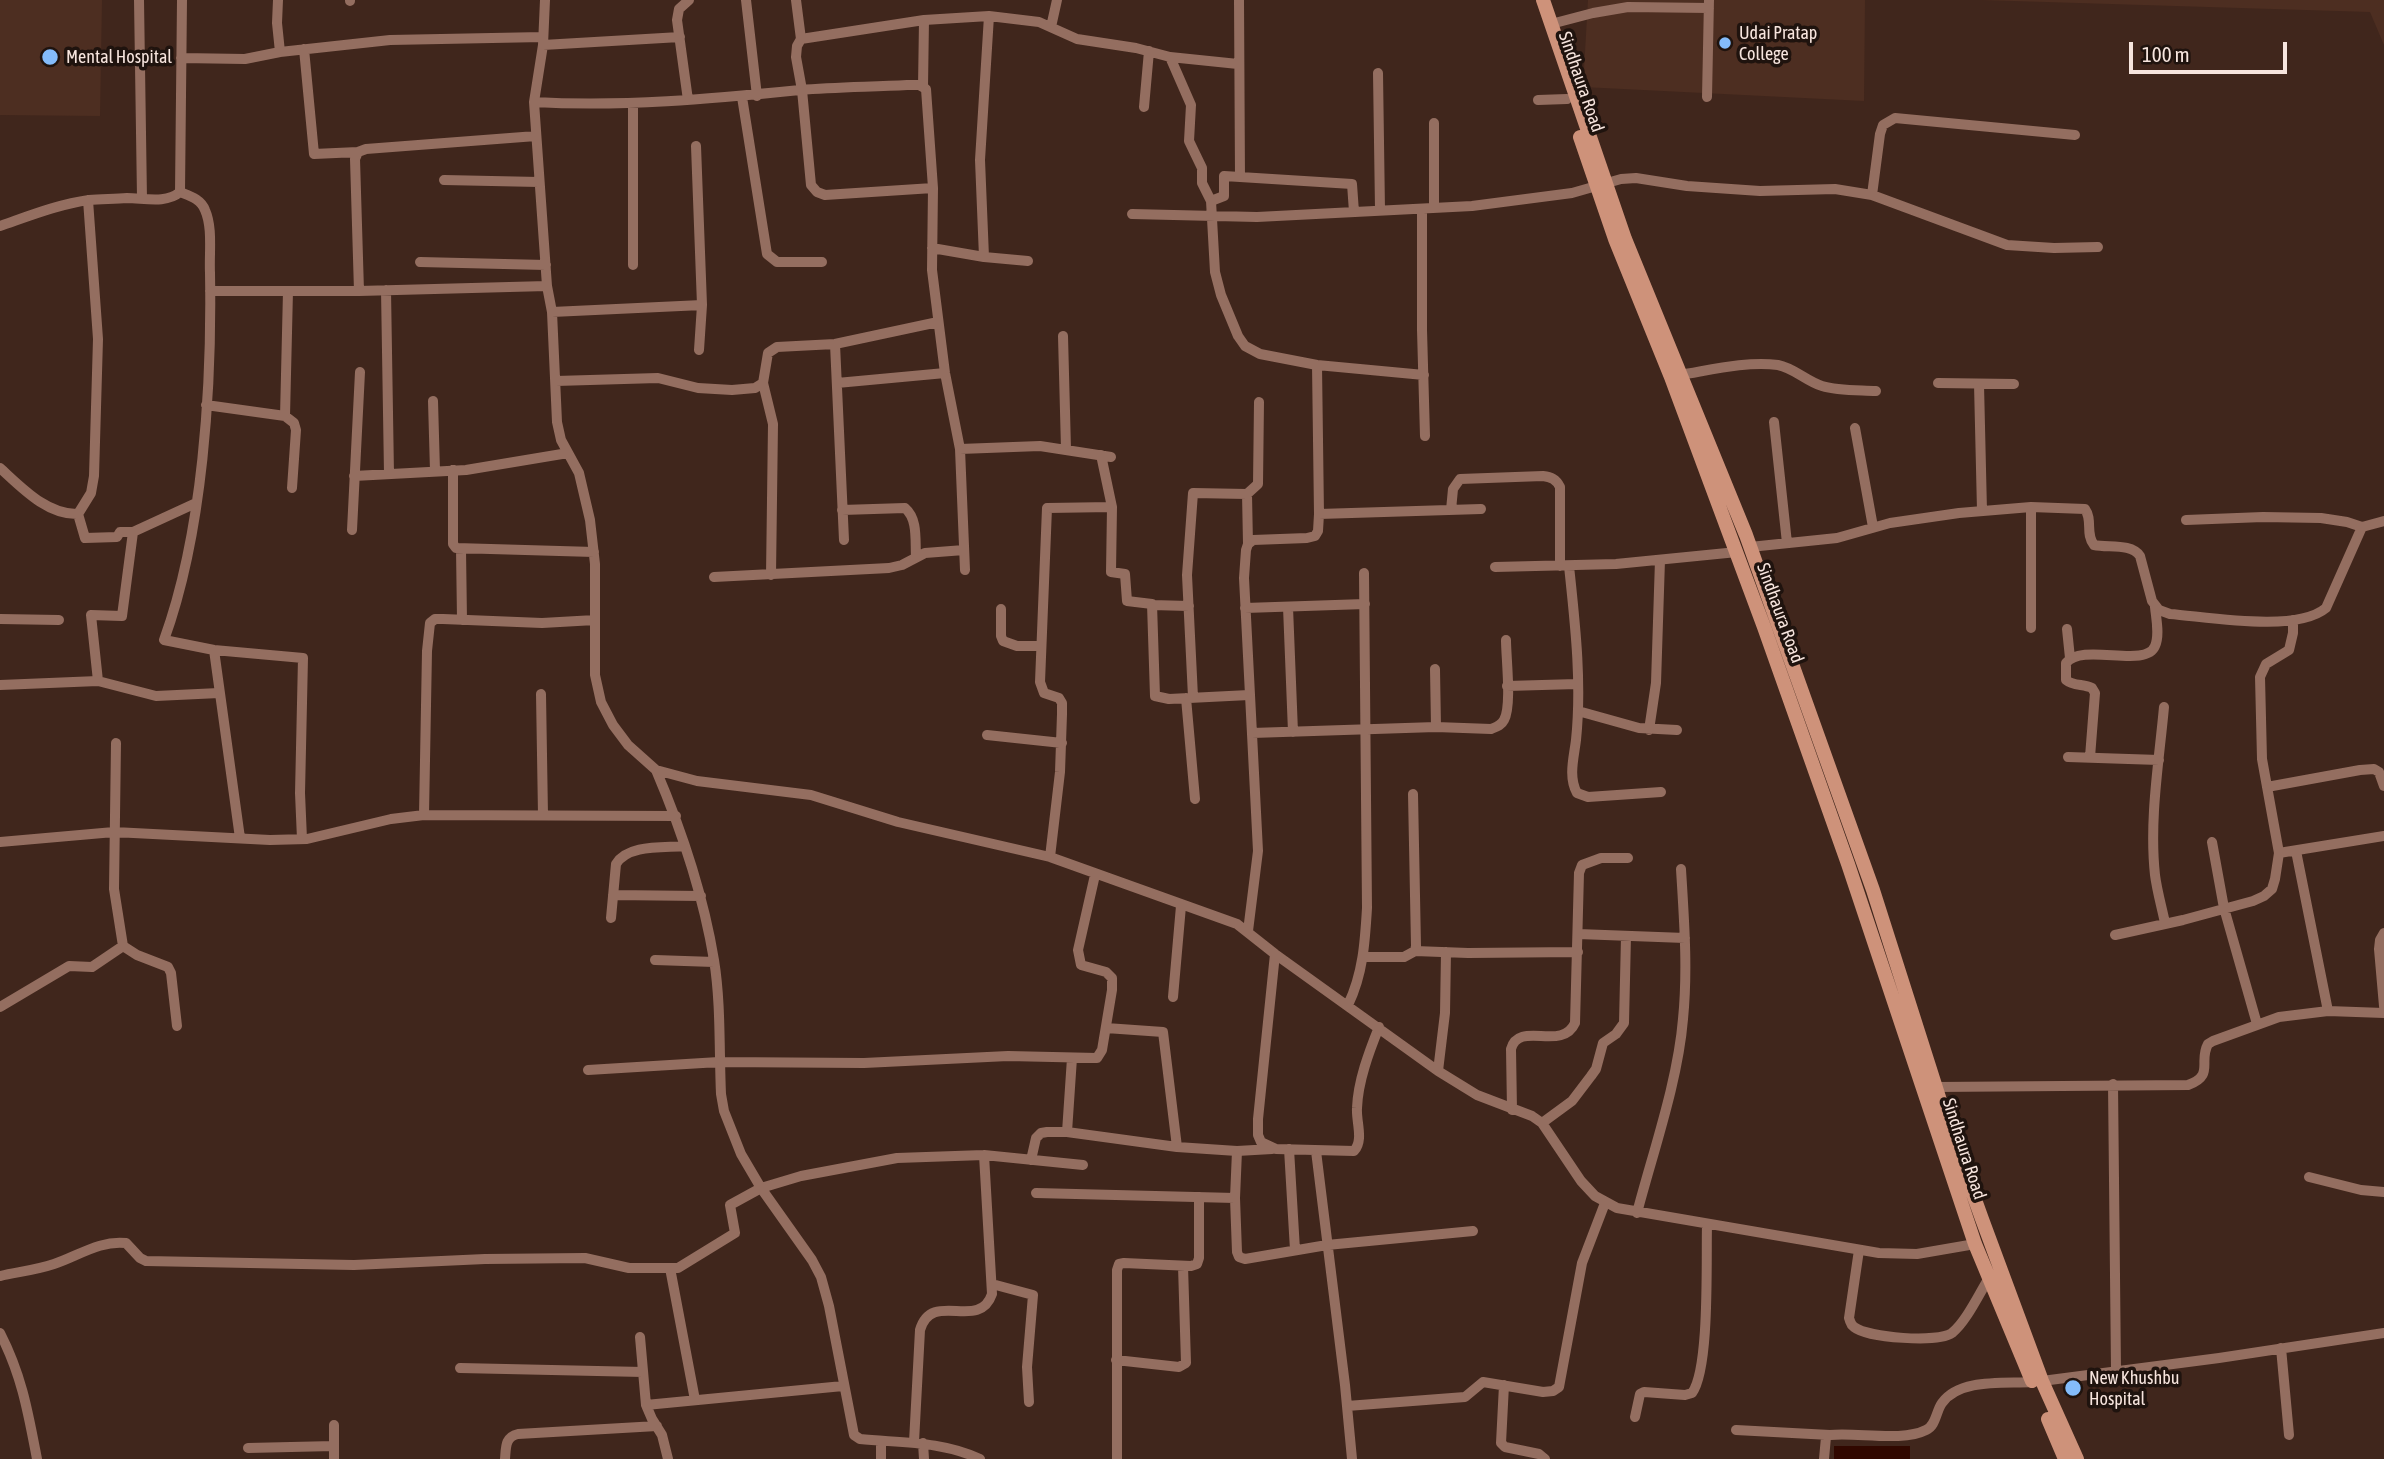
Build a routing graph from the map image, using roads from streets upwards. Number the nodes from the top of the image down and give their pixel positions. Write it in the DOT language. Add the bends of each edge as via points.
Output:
graph roads {
  1 [pos="139,0"];
  2 [pos="182,0"];
  3 [pos="278,0"];
  4 [pos="544,0"];
  5 [pos="689,0"];
  6 [pos="746,0"];
  7 [pos="796,0"];
  8 [pos="1057,0"];
  9 [pos="1239,0"];
  10 [pos="1533,0"];
  11 [pos="1543,0"];
  12 [pos="1709,4"];
  13 [pos="989,16"];
  14 [pos="924,20"];
  15 [pos="1551,24"];
  16 [pos="1051,27"];
  17 [pos="680,37"];
  18 [pos="802,39"];
  19 [pos="543,41"];
  20 [pos="304,49"];
  21 [pos="1149,51"];
  22 [pos="280,52"];
  23 [pos="1170,57"];
  24 [pos="181,58"];
  25 [pos="1238,64"];
  26 [pos="1378,73"];
  27 [pos="923,87"];
  28 [pos="802,90"];
  29 [pos="757,96"];
  30 [pos="742,97"];
  31 [pos="1707,97"];
  32 [pos="1567,99"];
  33 [pos="688,100"];
  34 [pos="1538,100"];
  35 [pos="534,102"];
  36 [pos="634,104"];
  37 [pos="1144,107"];
  38 [pos="1434,123"];
  39 [pos="2075,135"];
  40 [pos="536,136"];
  41 [pos="696,146"];
  42 [pos="358,152"];
  43 [pos="1240,177"];
  44 [pos="444,180"];
  45 [pos="539,182"];
  46 [pos="1601,184"];
  47 [pos="933,188"];
  48 [pos="180,192"];
  49 [pos="1872,195"];
  50 [pos="142,198"];
  51 [pos="88,200"];
  52 [pos="1212,201"];
  53 [pos="1434,208"];
  54 [pos="1422,209"];
  55 [pos="1380,210"];
  56 [pos="1354,212"];
  57 [pos="1132,214"];
  58 [pos="1213,216"];
  59 [pos="0,226"];
  60 [pos="2098,247"];
  61 [pos="932,248"];
  62 [pos="984,257"];
  63 [pos="1028,261"];
  64 [pos="420,262"];
  65 [pos="822,262"];
  66 [pos="546,265"];
  67 [pos="633,265"];
  68 [pos="547,286"];
  69 [pos="386,289"];
  70 [pos="210,291"];
  71 [pos="288,291"];
  72 [pos="359,291"];
  73 [pos="702,305"];
  74 [pos="552,312"];
  75 [pos="938,322"];
  76 [pos="1063,336"];
  77 [pos="835,344"];
  78 [pos="699,350"];
  79 [pos="1317,365"];
  80 [pos="360,372"];
  81 [pos="945,373"];
  82 [pos="1423,375"];
  83 [pos="1680,375"];
  84 [pos="556,381"];
  85 [pos="763,383"];
  86 [pos="836,383"];
  87 [pos="1938,383"];
  88 [pos="1979,384"];
  89 [pos="2014,384"];
  90 [pos="1876,391"];
  91 [pos="433,401"];
  92 [pos="1259,402"];
  93 [pos="206,405"];
  94 [pos="285,416"];
  95 [pos="1774,422"];
  96 [pos="1855,428"];
  97 [pos="1426,436"];
  98 [pos="960,449"];
  99 [pos="1066,449"];
  100 [pos="568,453"];
  101 [pos="0,468"];
  102 [pos="453,470"];
  103 [pos="435,471"];
  104 [pos="389,474"];
  105 [pos="354,476"];
  106 [pos="292,488"];
  107 [pos="1247,494"];
  108 [pos="196,503"];
  109 [pos="2031,507"];
  110 [pos="1112,508"];
  111 [pos="1481,509"];
  112 [pos="842,510"];
  113 [pos="1451,510"];
  114 [pos="1982,511"];
  115 [pos="78,514"];
  116 [pos="1320,514"];
  117 [pos="2186,520"];
  118 [pos="2384,521"];
  119 [pos="1873,527"];
  120 [pos="2362,527"];
  121 [pos="352,530"];
  122 [pos="133,531"];
  123 [pos="844,540"];
  124 [pos="1787,543"];
  125 [pos="1248,544"];
  126 [pos="461,549"];
  127 [pos="1744,549"];
  128 [pos="964,550"];
  129 [pos="594,552"];
  130 [pos="916,556"];
  131 [pos="1660,560"];
  132 [pos="1564,566"];
  133 [pos="1495,567"];
  134 [pos="965,570"];
  135 [pos="1364,573"];
  136 [pos="771,575"];
  137 [pos="714,577"];
  138 [pos="1365,604"];
  139 [pos="1152,606"];
  140 [pos="1189,606"];
  141 [pos="1288,607"];
  142 [pos="2155,607"];
  143 [pos="1245,608"];
  144 [pos="1001,609"];
  145 [pos="0,620"];
  146 [pos="59,620"];
  147 [pos="462,620"];
  148 [pos="2293,620"];
  149 [pos="595,621"];
  150 [pos="2031,628"];
  151 [pos="2067,629"];
  152 [pos="1506,640"];
  153 [pos="1041,646"];
  154 [pos="214,650"];
  155 [pos="2070,658"];
  156 [pos="1435,669"];
  157 [pos="98,681"];
  158 [pos="1577,684"];
  159 [pos="0,685"];
  160 [pos="1507,686"];
  161 [pos="219,693"];
  162 [pos="541,694"];
  163 [pos="1249,695"];
  164 [pos="1189,697"];
  165 [pos="2164,707"];
  166 [pos="1578,710"];
  167 [pos="1436,727"];
  168 [pos="1366,728"];
  169 [pos="1649,730"];
  170 [pos="1677,730"];
  171 [pos="1293,732"];
  172 [pos="1252,733"];
  173 [pos="987,735"];
  174 [pos="116,743"];
  175 [pos="1062,743"];
  176 [pos="2068,757"];
  177 [pos="2090,757"];
  178 [pos="2159,760"];
  179 [pos="656,770"];
  180 [pos="2384,786"];
  181 [pos="2267,787"];
  182 [pos="1661,792"];
  183 [pos="1413,794"];
  184 [pos="1195,799"];
  185 [pos="424,815"];
  186 [pos="543,815"];
  187 [pos="676,816"];
  188 [pos="114,832"];
  189 [pos="2384,836"];
  190 [pos="240,838"];
  191 [pos="302,839"];
  192 [pos="0,842"];
  193 [pos="2211,842"];
  194 [pos="685,846"];
  195 [pos="2296,851"];
  196 [pos="2278,853"];
  197 [pos="1050,858"];
  198 [pos="1628,858"];
  199 [pos="1681,869"];
  200 [pos="1095,875"];
  201 [pos="613,895"];
  202 [pos="701,896"];
  203 [pos="1181,906"];
  204 [pos="2224,908"];
  205 [pos="611,918"];
  206 [pos="2165,923"];
  207 [pos="1248,931"];
  208 [pos="2384,933"];
  209 [pos="1578,934"];
  210 [pos="2115,935"];
  211 [pos="1626,936"];
  212 [pos="1685,938"];
  213 [pos="123,946"];
  214 [pos="1415,951"];
  215 [pos="1446,952"];
  216 [pos="1577,952"];
  217 [pos="1275,954"];
  218 [pos="1363,957"];
  219 [pos="656,960"];
  220 [pos="715,962"];
  221 [pos="1173,998"];
  222 [pos="1348,1005"];
  223 [pos="2384,1006"];
  224 [pos="0,1007"];
  225 [pos="2328,1011"];
  226 [pos="2384,1013"];
  227 [pos="2257,1024"];
  228 [pos="177,1026"];
  229 [pos="1378,1027"];
  230 [pos="1105,1028"];
  231 [pos="1072,1058"];
  232 [pos="719,1062"];
  233 [pos="588,1070"];
  234 [pos="1438,1071"];
  235 [pos="2113,1084"];
  236 [pos="1936,1087"];
  237 [pos="1512,1110"];
  238 [pos="1542,1123"];
  239 [pos="1067,1132"];
  240 [pos="1177,1147"];
  241 [pos="1276,1149"];
  242 [pos="1289,1149"];
  243 [pos="1237,1151"];
  244 [pos="1316,1151"];
  245 [pos="984,1156"];
  246 [pos="1031,1160"];
  247 [pos="1083,1165"];
  248 [pos="2309,1177"];
  249 [pos="761,1188"];
  250 [pos="1036,1192"];
  251 [pos="2384,1192"];
  252 [pos="1199,1197"];
  253 [pos="1235,1198"];
  254 [pos="1605,1203"];
  255 [pos="1637,1213"];
  256 [pos="1707,1225"];
  257 [pos="1472,1231"];
  258 [pos="1975,1244"];
  259 [pos="1327,1245"];
  260 [pos="1295,1250"];
  261 [pos="1859,1250"];
  262 [pos="1182,1266"];
  263 [pos="670,1268"];
  264 [pos="0,1276"];
  265 [pos="1989,1278"];
  266 [pos="992,1284"];
  267 [pos="0,1333"];
  268 [pos="2384,1333"];
  269 [pos="640,1337"];
  270 [pos="2281,1348"];
  271 [pos="1116,1360"];
  272 [pos="460,1368"];
  273 [pos="2116,1371"];
  274 [pos="643,1372"];
  275 [pos="2037,1381"];
  276 [pos="1504,1385"];
  277 [pos="844,1386"];
  278 [pos="695,1400"];
  279 [pos="1028,1402"];
  280 [pos="646,1405"];
  281 [pos="1347,1406"];
  282 [pos="1635,1417"];
  283 [pos="334,1425"];
  284 [pos="657,1426"];
  285 [pos="1736,1430"];
  286 [pos="1830,1435"];
  287 [pos="2289,1435"];
  288 [pos="881,1441"];
  289 [pos="919,1443"];
  290 [pos="334,1446"];
  291 [pos="248,1448"];
  292 [pos="37,1459"];
  293 [pos="334,1459"];
  294 [pos="505,1459"];
  295 [pos="668,1459"];
  296 [pos="881,1459"];
  297 [pos="924,1459"];
  298 [pos="980,1459"];
  299 [pos="1116,1459"];
  300 [pos="1352,1459"];
  301 [pos="1545,1459"];
  302 [pos="1824,1459"];
  303 [pos="2066,1459"];
  304 [pos="2077,1459"];
  1 -- 50 [label="street"];
  2 -- 24 [label="street"];
  3 -- 22 [label="street"];
  4 -- 19 [label="street"];
  5 -- 17 [label="street" via="679,9"];
  6 -- 29 [label="street"];
  7 -- 18 [label="street"];
  8 -- 16 [label="street"];
  9 -- 25 [label="street"];
  10 -- 32 [label="street, Sindhaura Road"];
  11 -- 15 [label="street"];
  12 -- 15 [label="street" via="1614,9"];
  12 -- 31 [label="street"];
  13 -- 14 [label="street"];
  13 -- 16 [label="street"];
  13 -- 62 [label="street" via="980,160"];
  14 -- 18 [label="street"];
  14 -- 27 [label="street"];
  15 -- 46 [label="street"];
  16 -- 21 [label="street" via="1077,39"];
  17 -- 19 [label="street"];
  17 -- 33 [label="street"];
  18 -- 28 [label="street" via="796,57"];
  19 -- 20 [label="street" via="390,40"];
  19 -- 35 [label="street"];
  20 -- 22 [label="street"];
  20 -- 42 [label="street" via="314,154"];
  21 -- 23 [label="street"];
  21 -- 37 [label="street"];
  22 -- 24 [label="street" via="244,59"];
  23 -- 25 [label="street"];
  23 -- 52 [label="street" via="1191,105 1189,141"];
  24 -- 48 [label="street"];
  25 -- 43 [label="street"];
  26 -- 55 [label="street"];
  27 -- 28 [label="street"];
  27 -- 47 [label="street"];
  28 -- 29 [label="street"];
  28 -- 47 [label="street" via="811,185 817,192"];
  29 -- 30 [label="street"];
  30 -- 33 [label="street"];
  30 -- 65 [label="street" via="767,254 777,262"];
  32 -- 34 [label="street"];
  32 -- 46 [label="street, Sindhaura Road"];
  33 -- 36 [label="street"];
  35 -- 36 [label="street"];
  35 -- 40 [label="street"];
  36 -- 67 [label="street"];
  38 -- 53 [label="street"];
  39 -- 49 [label="street" via="1895,118 1883,125 1880,134"];
  40 -- 42 [label="street"];
  40 -- 45 [label="street"];
  41 -- 73 [label="street"];
  42 -- 72 [label="street"];
  43 -- 52 [label="street" via="1224,176 1224,196"];
  43 -- 56 [label="street" via="1352,184"];
  44 -- 45 [label="street"];
  45 -- 66 [label="street"];
  46 -- 49 [label="street" via="1636,178 1687,186"];
  46 -- 53 [label="street" via="1559,195"];
  46 -- 83 [label="street"];
  46 -- 127 [label="street, Sindhaura Road"];
  47 -- 61 [label="street"];
  48 -- 50 [label="street" via="164,200"];
  48 -- 70 [label="street" via="197,199 209,222"];
  49 -- 60 [label="street" via="2007,245"];
  50 -- 51 [label="street"];
  51 -- 59 [label="street"];
  51 -- 115 [label="street" via="98,339 97,414 91,493"];
  52 -- 58 [label="street"];
  53 -- 54 [label="street"];
  54 -- 55 [label="street"];
  54 -- 82 [label="street"];
  55 -- 56 [label="street"];
  56 -- 58 [label="street"];
  57 -- 58 [label="street"];
  58 -- 79 [label="street" via="1215,272 1238,336 1260,354"];
  61 -- 62 [label="street"];
  61 -- 75 [label="street"];
  62 -- 63 [label="street"];
  64 -- 66 [label="street"];
  66 -- 68 [label="street"];
  68 -- 69 [label="street"];
  68 -- 74 [label="street"];
  69 -- 72 [label="street"];
  69 -- 104 [label="street"];
  70 -- 71 [label="street"];
  70 -- 93 [label="street"];
  71 -- 72 [label="street"];
  71 -- 94 [label="street"];
  73 -- 74 [label="street"];
  73 -- 78 [label="street"];
  74 -- 84 [label="street"];
  75 -- 77 [label="street"];
  75 -- 81 [label="street"];
  76 -- 99 [label="street"];
  77 -- 85 [label="street" via="776,347 768,353"];
  77 -- 86 [label="street"];
  79 -- 82 [label="street"];
  79 -- 116 [label="street"];
  80 -- 105 [label="street"];
  81 -- 86 [label="street"];
  81 -- 98 [label="street"];
  82 -- 97 [label="street"];
  83 -- 90 [label="street" via="1777,365 1830,388"];
  83 -- 127 [label="street"];
  84 -- 85 [label="street" via="658,378 732,390"];
  84 -- 100 [label="street" via="557,422"];
  85 -- 136 [label="street" via="773,424"];
  86 -- 112 [label="street"];
  87 -- 88 [label="street"];
  88 -- 89 [label="street"];
  88 -- 114 [label="street"];
  91 -- 103 [label="street"];
  92 -- 107 [label="street" via="1258,484"];
  93 -- 94 [label="street"];
  93 -- 108 [label="street"];
  94 -- 106 [label="street" via="296,430"];
  95 -- 124 [label="street"];
  96 -- 119 [label="street"];
  98 -- 99 [label="street"];
  98 -- 128 [label="street"];
  99 -- 110 [label="street" via="1106,456"];
  100 -- 102 [label="street"];
  100 -- 129 [label="street" via="584,488"];
  101 -- 115 [label="street" via="22,489 63,514"];
  102 -- 103 [label="street"];
  102 -- 126 [label="street" via="453,544"];
  103 -- 104 [label="street"];
  104 -- 105 [label="street"];
  105 -- 121 [label="street"];
  107 -- 125 [label="street"];
  107 -- 140 [label="street" via="1193,493"];
  108 -- 122 [label="street"];
  108 -- 154 [label="street" via="177,603 164,640"];
  109 -- 114 [label="street"];
  109 -- 142 [label="street" via="2085,509 2094,545 2136,551"];
  109 -- 150 [label="street"];
  110 -- 139 [label="street" via="1111,572 1125,574 1127,601"];
  110 -- 153 [label="street" via="1047,508"];
  111 -- 113 [label="street"];
  112 -- 123 [label="street"];
  112 -- 130 [label="street" via="905,508 914,520"];
  113 -- 116 [label="street"];
  113 -- 132 [label="street" via="1453,489 1460,479 1551,477 1560,487"];
  114 -- 119 [label="street"];
  115 -- 122 [label="street" via="85,538 117,537"];
  116 -- 125 [label="street" via="1315,536 1262,538"];
  117 -- 120 [label="street" via="2321,518"];
  118 -- 120 [label="street"];
  119 -- 124 [label="street" via="1837,538"];
  120 -- 148 [label="street" via="2326,608 2317,615"];
  122 -- 157 [label="street" via="122,616 91,615"];
  124 -- 127 [label="street"];
  125 -- 143 [label="street"];
  126 -- 129 [label="street"];
  126 -- 147 [label="street"];
  127 -- 131 [label="street"];
  127 -- 236 [label="street" via="1873,890"];
  127 -- 258 [label="street, Sindhaura Road"];
  128 -- 130 [label="street"];
  128 -- 134 [label="street"];
  129 -- 149 [label="street"];
  130 -- 136 [label="street" via="889,568"];
  131 -- 132 [label="street"];
  131 -- 169 [label="street" via="1656,683"];
  132 -- 133 [label="street"];
  132 -- 158 [label="street" via="1576,638"];
  135 -- 138 [label="street"];
  136 -- 137 [label="street"];
  138 -- 141 [label="street"];
  138 -- 168 [label="street"];
  139 -- 140 [label="street"];
  139 -- 164 [label="street" via="1155,696"];
  140 -- 164 [label="street"];
  141 -- 143 [label="street"];
  141 -- 171 [label="street"];
  142 -- 148 [label="street" via="2171,614"];
  142 -- 155 [label="street" via="2157,637 2150,653"];
  143 -- 163 [label="street"];
  144 -- 153 [label="street" via="1003,641"];
  145 -- 146 [label="street"];
  147 -- 149 [label="street"];
  147 -- 185 [label="street" via="435,619 428,629"];
  148 -- 181 [label="street" via="2289,650 2266,664 2260,677"];
  149 -- 179 [label="street" via="600,702 628,744"];
  151 -- 155 [label="street"];
  152 -- 160 [label="street"];
  153 -- 175 [label="street" via="1041,688 1062,703"];
  154 -- 161 [label="street"];
  154 -- 191 [label="street" via="303,658"];
  155 -- 177 [label="street" via="2064,669 2066,680 2095,693"];
  156 -- 167 [label="street"];
  157 -- 159 [label="street"];
  157 -- 161 [label="street" via="156,696"];
  158 -- 160 [label="street"];
  158 -- 166 [label="street"];
  160 -- 167 [label="street" via="1507,709 1499,726"];
  161 -- 190 [label="street"];
  162 -- 186 [label="street"];
  163 -- 164 [label="street"];
  163 -- 172 [label="street"];
  164 -- 184 [label="street"];
  165 -- 178 [label="street"];
  166 -- 169 [label="street"];
  166 -- 182 [label="street" via="1572,768 1577,793 1588,797"];
  167 -- 168 [label="street"];
  168 -- 171 [label="street"];
  168 -- 218 [label="street"];
  169 -- 170 [label="street"];
  171 -- 172 [label="street"];
  172 -- 207 [label="street" via="1258,851"];
  173 -- 175 [label="street"];
  174 -- 188 [label="street"];
  175 -- 197 [label="street"];
  176 -- 177 [label="street"];
  177 -- 178 [label="street"];
  178 -- 206 [label="street" via="2154,859"];
  179 -- 187 [label="street"];
  179 -- 197 [label="street" via="697,781 811,795 898,822"];
  180 -- 181 [label="street" via="2374,769"];
  181 -- 196 [label="street"];
  183 -- 214 [label="street"];
  185 -- 186 [label="street"];
  185 -- 191 [label="street"];
  186 -- 187 [label="street"];
  187 -- 194 [label="street"];
  188 -- 190 [label="street"];
  188 -- 192 [label="street"];
  188 -- 213 [label="street" via="114,889"];
  189 -- 195 [label="street"];
  190 -- 191 [label="street"];
  193 -- 204 [label="street"];
  194 -- 201 [label="street" via="638,850 620,858"];
  194 -- 202 [label="street"];
  195 -- 196 [label="street"];
  195 -- 225 [label="street"];
  196 -- 204 [label="street" via="2272,889 2264,896"];
  197 -- 200 [label="street"];
  198 -- 209 [label="street" via="1601,858 1583,865"];
  199 -- 212 [label="street"];
  200 -- 203 [label="street"];
  200 -- 230 [label="street" via="1078,950 1081,965 1111,975"];
  201 -- 202 [label="street"];
  201 -- 205 [label="street"];
  202 -- 220 [label="street"];
  203 -- 207 [label="street"];
  203 -- 221 [label="street"];
  204 -- 206 [label="street"];
  204 -- 227 [label="street"];
  206 -- 210 [label="street"];
  207 -- 217 [label="street"];
  208 -- 223 [label="street" via="2379,940"];
  209 -- 211 [label="street"];
  209 -- 216 [label="street"];
  211 -- 212 [label="street"];
  211 -- 238 [label="street" via="1624,1023 1603,1043 1596,1069 1572,1101"];
  212 -- 255 [label="street" via="1683,1023"];
  213 -- 224 [label="street" via="92,967 69,967"];
  213 -- 228 [label="street" via="168,967"];
  214 -- 215 [label="street"];
  214 -- 218 [label="street" via="1404,957"];
  215 -- 216 [label="street"];
  215 -- 234 [label="street"];
  216 -- 237 [label="street" via="1575,1023 1565,1035 1524,1036 1513,1043"];
  217 -- 222 [label="street"];
  217 -- 241 [label="street" via="1258,1127 1261,1142"];
  218 -- 222 [label="street"];
  219 -- 220 [label="street"];
  220 -- 232 [label="street"];
  222 -- 229 [label="street"];
  225 -- 226 [label="street"];
  225 -- 227 [label="street"];
  227 -- 235 [label="street" via="2208,1044 2205,1070 2196,1082"];
  229 -- 234 [label="street"];
  229 -- 244 [label="street" via="1357,1101 1359,1146 1354,1151"];
  230 -- 231 [label="street" via="1100,1055"];
  230 -- 240 [label="street" via="1163,1032"];
  231 -- 232 [label="street"];
  231 -- 239 [label="street"];
  232 -- 233 [label="street"];
  232 -- 249 [label="street" via="724,1111"];
  234 -- 237 [label="street" via="1476,1095"];
  235 -- 236 [label="street"];
  235 -- 273 [label="street"];
  236 -- 275 [label="street"];
  237 -- 238 [label="street"];
  238 -- 254 [label="street" via="1581,1181"];
  239 -- 240 [label="street"];
  239 -- 246 [label="street" via="1041,1133"];
  240 -- 243 [label="street"];
  241 -- 242 [label="street"];
  241 -- 243 [label="street"];
  242 -- 244 [label="street"];
  242 -- 260 [label="street"];
  243 -- 253 [label="street"];
  244 -- 259 [label="street"];
  245 -- 246 [label="street"];
  245 -- 249 [label="street" via="882,1160"];
  245 -- 266 [label="street"];
  246 -- 247 [label="street"];
  248 -- 251 [label="street"];
  249 -- 263 [label="street" via="730,1205 735,1233 678,1268"];
  249 -- 277 [label="street" via="821,1277"];
  250 -- 252 [label="street"];
  252 -- 253 [label="street"];
  252 -- 262 [label="street" via="1199,1258 1197,1264"];
  253 -- 260 [label="street" via="1239,1257"];
  254 -- 255 [label="street"];
  254 -- 276 [label="street" via="1582,1263 1559,1387 1543,1392"];
  255 -- 256 [label="street"];
  256 -- 261 [label="street"];
  256 -- 282 [label="street" via="1705,1334 1697,1384 1685,1395 1644,1392"];
  257 -- 259 [label="street"];
  258 -- 261 [label="street" via="1917,1254"];
  258 -- 265 [label="street, Sindhaura Road"];
  259 -- 260 [label="street"];
  259 -- 281 [label="street"];
  261 -- 265 [label="street" via="1849,1318 1851,1325 1865,1332 1921,1339 1948,1336 1961,1324"];
  262 -- 271 [label="street" via="1119,1264"];
  262 -- 271 [label="street" via="1186,1363 1180,1367"];
  263 -- 264 [label="street" via="629,1268 585,1258 354,1265 146,1261 127,1243 118,1242"];
  263 -- 278 [label="street"];
  265 -- 275 [label="street, Sindhaura Road"];
  266 -- 279 [label="street" via="1033,1296"];
  266 -- 289 [label="street" via="989,1301 981,1307 968,1312 936,1311 923,1320"];
  267 -- 292 [label="street" via="24,1388"];
  268 -- 270 [label="street"];
  269 -- 274 [label="street"];
  270 -- 273 [label="street"];
  270 -- 287 [label="street"];
  271 -- 299 [label="street"];
  272 -- 274 [label="street"];
  273 -- 275 [label="street"];
  274 -- 280 [label="street"];
  275 -- 286 [label="street" via="1961,1388 1947,1396 1924,1432"];
  275 -- 303 [label="street"];
  275 -- 304 [label="street"];
  276 -- 281 [label="street" via="1483,1382 1456,1399"];
  276 -- 301 [label="street" via="1501,1443"];
  277 -- 278 [label="street"];
  277 -- 288 [label="street" via="853,1435"];
  278 -- 280 [label="street"];
  280 -- 284 [label="street"];
  281 -- 300 [label="street"];
  283 -- 290 [label="street"];
  284 -- 294 [label="street" via="518,1434 510,1436"];
  284 -- 295 [label="street"];
  285 -- 286 [label="street"];
  286 -- 302 [label="street"];
  288 -- 289 [label="street"];
  288 -- 296 [label="street"];
  289 -- 297 [label="street"];
  289 -- 298 [label="street" via="952,1448"];
  290 -- 291 [label="street"];
  290 -- 293 [label="street"];
}
